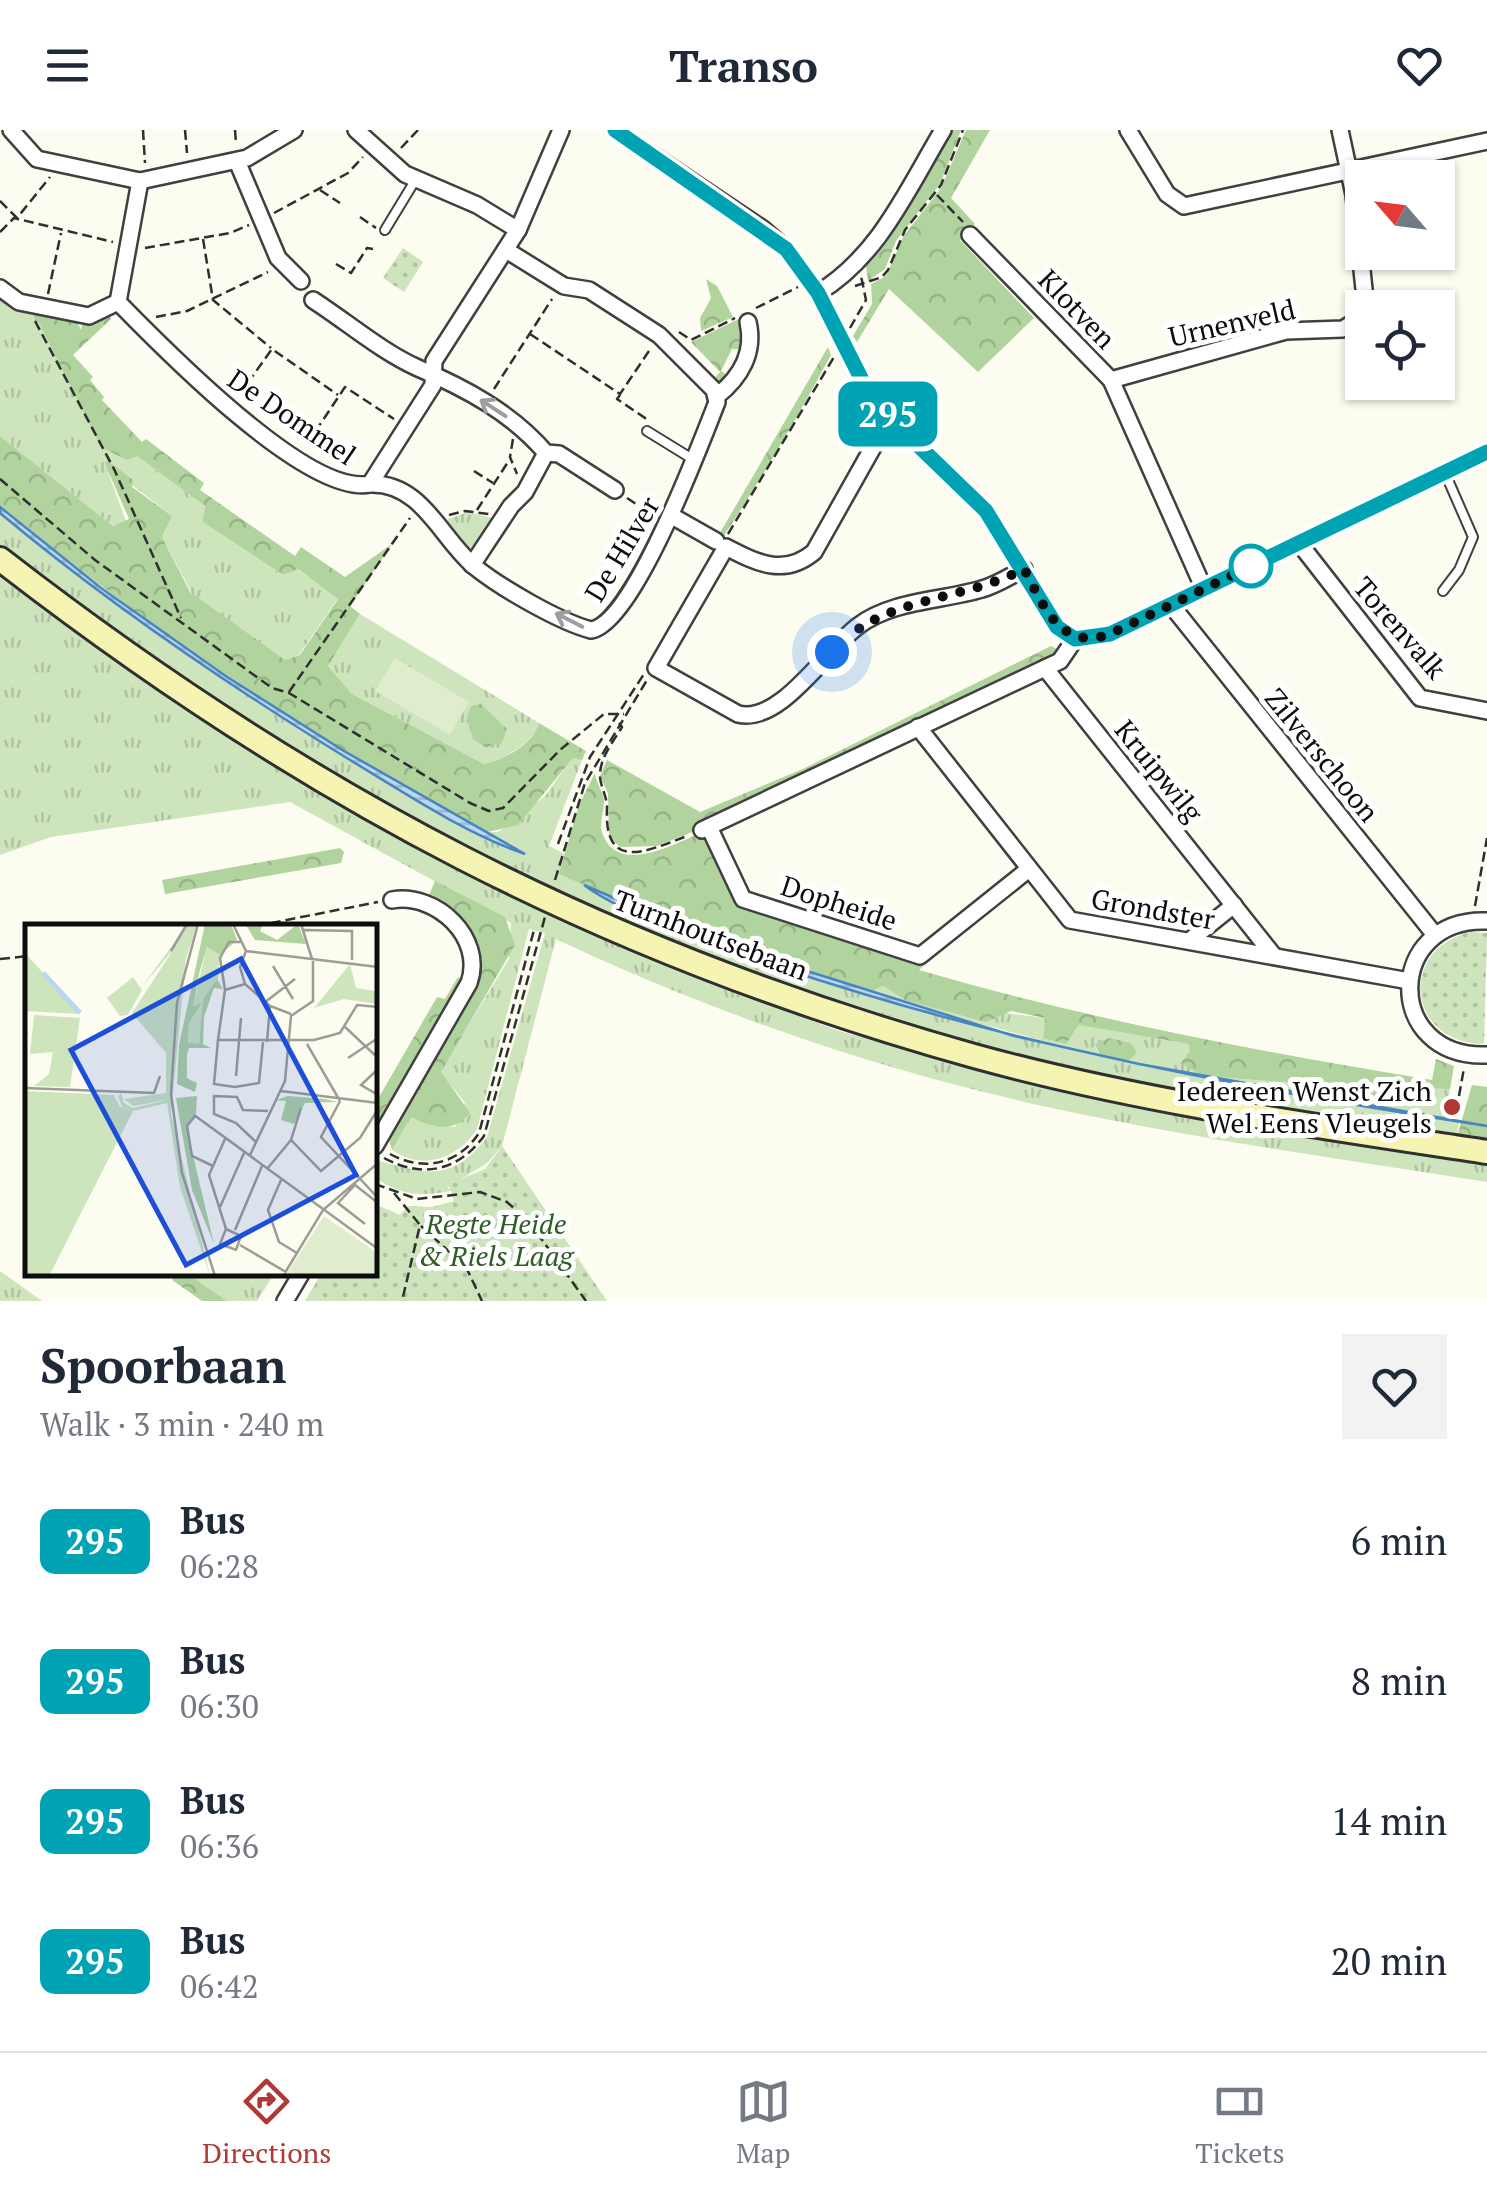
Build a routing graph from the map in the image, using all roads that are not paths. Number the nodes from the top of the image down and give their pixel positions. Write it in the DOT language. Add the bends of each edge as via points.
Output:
graph roads {
  1 [pos="11,130"];
  2 [pos="294,130"];
  3 [pos="356,130"];
  4 [pos="561,130"];
  5 [pos="615,130"];
  6 [pos="943,130"];
  7 [pos="1128,130"];
  8 [pos="1340,130"];
  9 [pos="1487,141"];
  10 [pos="1348,160"];
  11 [pos="1397,160"];
  12 [pos="237,162"];
  13 [pos="1345,171"];
  14 [pos="416,179"];
  15 [pos="140,181"];
  16 [pos="518,230"];
  17 [pos="384,231"];
  18 [pos="970,235"];
  19 [pos="506,250"];
  20 [pos="301,282"];
  21 [pos="0,288"];
  22 [pos="818,293"];
  23 [pos="313,300"];
  24 [pos="118,302"];
  25 [pos="748,322"];
  26 [pos="1345,328"];
  27 [pos="434,372"];
  28 [pos="1111,380"];
  29 [pos="717,396"];
  30 [pos="890,417"];
  31 [pos="647,430"];
  32 [pos="1487,452"];
  33 [pos="546,453"];
  34 [pos="696,460"];
  35 [pos="1444,473"];
  36 [pos="370,484"];
  37 [pos="615,490"];
  38 [pos="670,521"];
  39 [pos="1299,543"];
  40 [pos="721,544"];
  41 [pos="0,560"];
  42 [pos="472,565"];
  43 [pos="1024,569"];
  44 [pos="1204,589"];
  45 [pos="1442,590"];
  46 [pos="1171,605"];
  47 [pos="1075,639"];
  48 [pos="1045,668"];
  49 [pos="1487,711"];
  50 [pos="918,728"];
  51 [pos="1029,869"];
  52 [pos="392,900"];
  53 [pos="1234,905"];
  54 [pos="1480,921"];
  55 [pos="1435,935"];
  56 [pos="1189,941"];
  57 [pos="1274,956"];
  58 [pos="1409,980"];
  59 [pos="1487,1055"];
  60 [pos="378,1144"];
  61 [pos="1487,1152"];
  62 [pos="299,1276"];
  63 [pos="284,1301"];
  1 -- 15 [label="street" via="37,159"];
  2 -- 12 [label="street"];
  3 -- 14 [label="street"];
  4 -- 16 [label="street, De Dommel"];
  5 -- 22 [label="street" via="763,229"];
  6 -- 22 [label="street" via="874,246"];
  7 -- 13 [label="street" via="1167,194 1184,206"];
  8 -- 10 [label="street"];
  9 -- 11 [label="street"];
  12 -- 15 [label="street"];
  12 -- 20 [label="street" via="282,263"];
  14 -- 16 [label="street"];
  14 -- 17 [label="lane"];
  15 -- 24 [label="street"];
  16 -- 19 [label="street, De Dommel"];
  18 -- 28 [label="street, Klotven"];
  19 -- 27 [label="street, De Dommel" via="434,361"];
  19 -- 29 [label="street" via="562,285 589,290 659,336"];
  21 -- 24 [label="street" via="37,306 88,316"];
  22 -- 30 [label="street" via="841,344"];
  23 -- 27 [label="street"];
  24 -- 36 [label="street, De Dommel" via="186,372 298,458 339,484"];
  25 -- 29 [label="street, De Hilver" via="744,364"];
  26 -- 28 [label="street, Urnenveld" via="1286,332"];
  33 -- 27 [label="street, one-way" via="520,427"];
  27 -- 36 [label="street, De Dommel" via="433,385"];
  28 -- 44 [label="street, Klotven"];
  29 -- 34 [label="street, De Hilver"];
  30 -- 40 [label="street" via="806,559 766,566"];
  30 -- 43 [label="street" via="975,498"];
  31 -- 34 [label="lane"];
  32 -- 35 [label="street"];
  33 -- 37 [label="street" via="559,454"];
  33 -- 42 [label="street"];
  34 -- 38 [label="street, De Hilver"];
  35 -- 39 [label="street"];
  35 -- 45 [label="lane" via="1473,537"];
  36 -- 42 [label="street, De Hilver" via="384,484 419,504"];
  38 -- 40 [label="street"];
  38 -- 42 [label="street, De Hilver, one-way" via="610,620 597,630"];
  39 -- 44 [label="street"];
  39 -- 49 [label="street, Torenvalk" via="1420,698"];
  40 -- 43 [label="street" via="656,668 738,714 754,716 784,698 877,614 981,590"];
  41 -- 61 [label="main road, Turnhoutsebaan" via="219,720 362,808 524,891 686,961 978,1057 1218,1108"];
  43 -- 47 [label="street" via="1057,627"];
  44 -- 46 [label="street"];
  46 -- 47 [label="street" via="1098,638"];
  46 -- 55 [label="street, Zilverschoon"];
  47 -- 48 [label="street"];
  48 -- 50 [label="street"];
  48 -- 53 [label="street, Kruipwilg"];
  50 -- 51 [label="street, Grondster"];
  50 -- 51 [label="street, Dopheide" via="706,829 743,899 920,956"];
  51 -- 56 [label="street, Grondster" via="1070,920"];
  52 -- 60 [label="street" via="420,900 453,922 470,946 472,976"];
  53 -- 56 [label="street"];
  53 -- 57 [label="street, Kruipwilg"];
  54 -- 55 [label="street"];
  55 -- 58 [label="street"];
  56 -- 57 [label="street, Grondster"];
  57 -- 58 [label="street, Grondster"];
  58 -- 59 [label="street" via="1412,1011 1433,1040 1453,1052"];
  62 -- 63 [label="street"];
}
